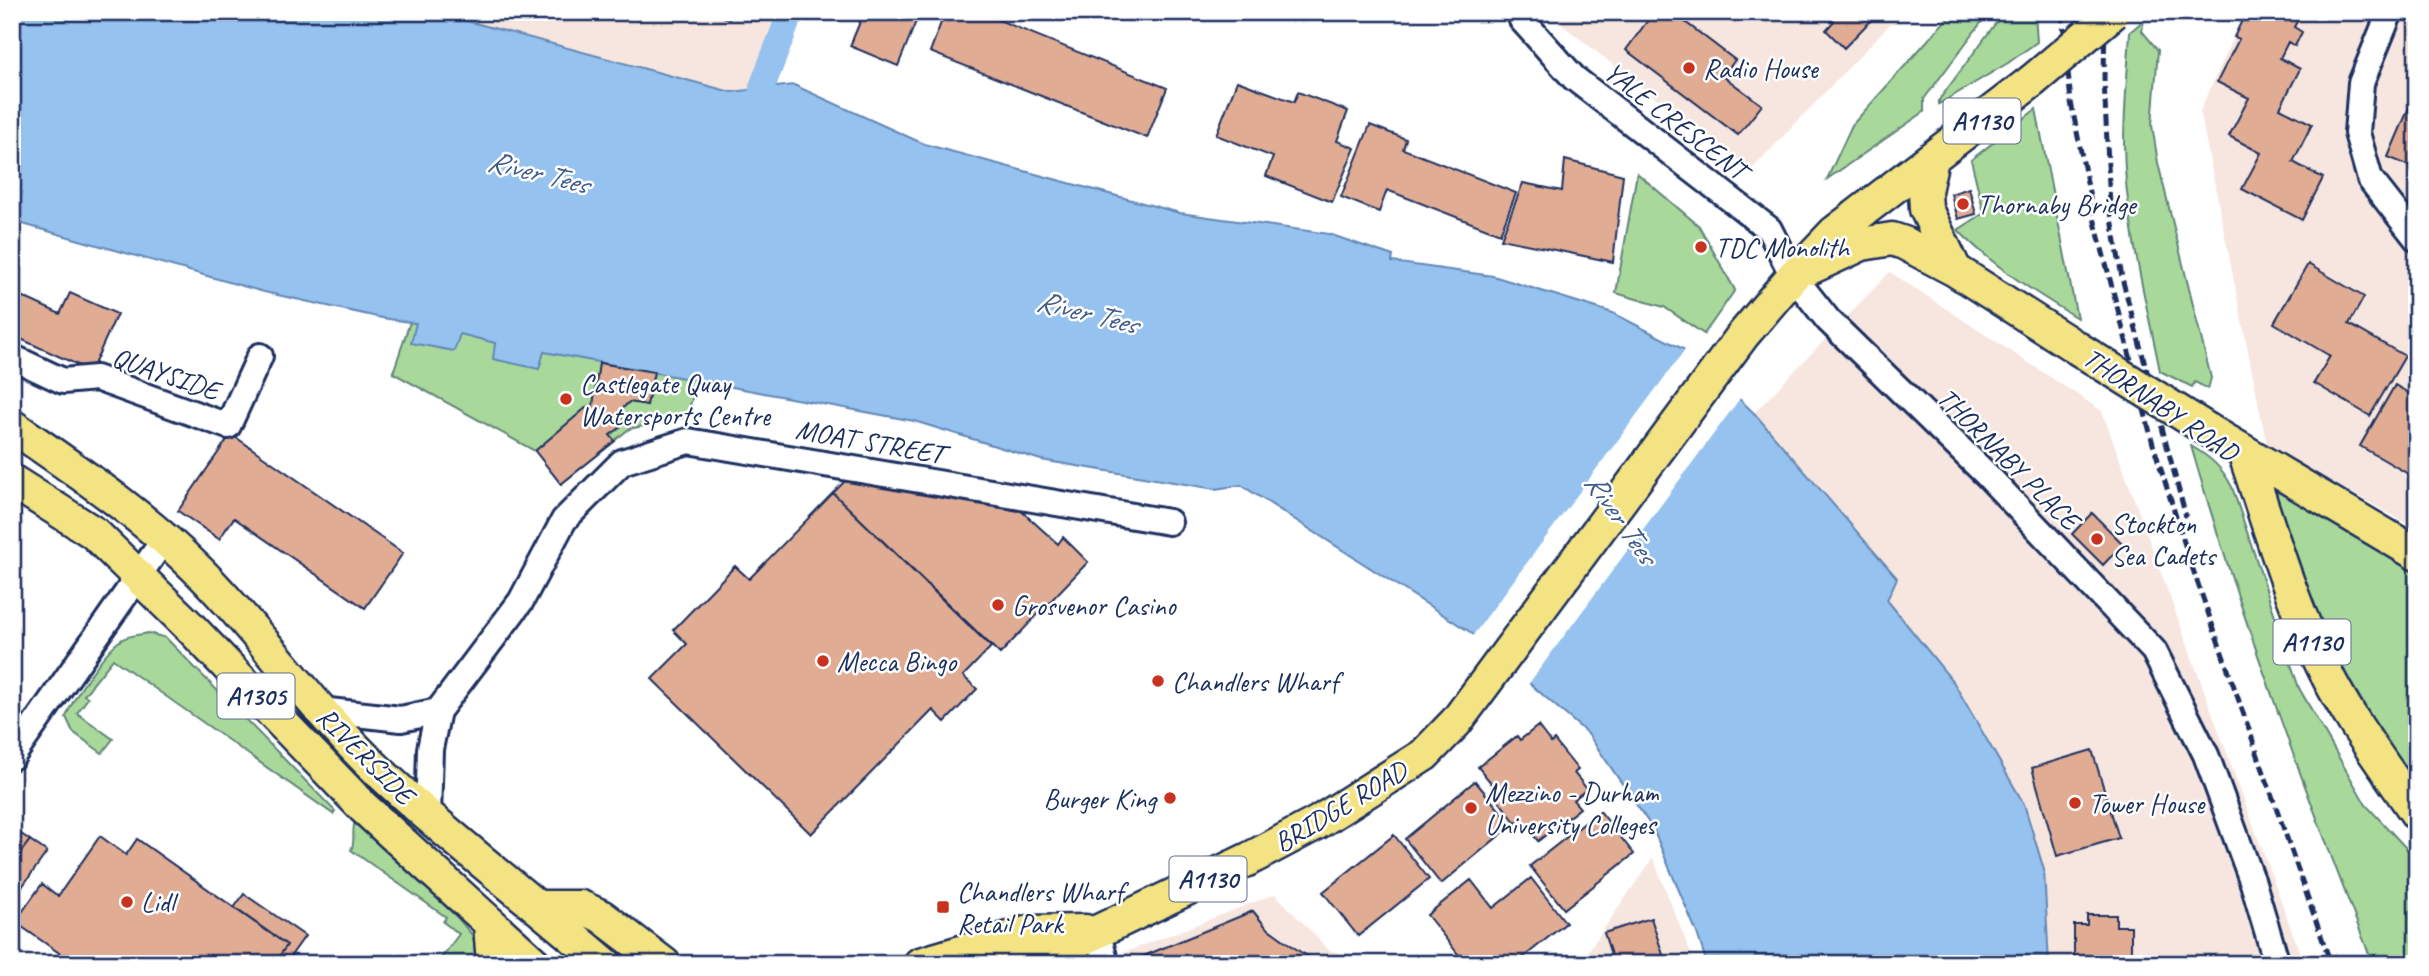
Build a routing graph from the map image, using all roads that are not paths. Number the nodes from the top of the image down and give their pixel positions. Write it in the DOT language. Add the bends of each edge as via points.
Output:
graph roads {
  1 [pos="1519,12"];
  2 [pos="2390,12"];
  3 [pos="2110,14"];
  4 [pos="1932,159"];
  5 [pos="2417,239"];
  6 [pos="1955,270"];
  7 [pos="1793,276"];
  8 [pos="260,356"];
  9 [pos="12,357"];
  10 [pos="12,426"];
  11 [pos="2244,452"];
  12 [pos="12,481"];
  13 [pos="1169,522"];
  14 [pos="165,538"];
  15 [pos="2417,554"];
  16 [pos="138,576"];
  17 [pos="320,710"];
  18 [pos="438,711"];
  19 [pos="12,757"];
  20 [pos="2417,814"];
  21 [pos="428,816"];
  22 [pos="539,907"];
  23 [pos="490,924"];
  24 [pos="1097,931"];
  25 [pos="493,964"];
  26 [pos="535,964"];
  27 [pos="605,964"];
  28 [pos="664,964"];
  29 [pos="920,964"];
  30 [pos="1016,964"];
  31 [pos="1106,964"];
  32 [pos="2277,964"];
  1 -- 7 [label="street, YALE CRESCENT" via="1574,78 1769,229"];
  2 -- 5 [label="street" via="2361,82 2357,133 2370,179"];
  3 -- 4 [label="main road, A1130, bridge"];
  4 -- 6 [label="main road, A1130" via="1926,209"];
  4 -- 7 [label="main road, A1130" via="1834,233"];
  6 -- 7 [label="main road, A1130" via="1892,240 1862,244"];
  6 -- 11 [label="main road, THORNABY ROAD / A1130, bridge"];
  7 -- 24 [label="main road, BRIDGE ROAD / A1130" via="1743,335 1456,722 1424,755 1317,824"];
  7 -- 32 [label="street, THORNABY PLACE" via="1828,320 1987,475 2154,651 2206,755"];
  8 -- 9 [label="street, QUAYSIDE" via="228,426 96,378 63,381"];
  10 -- 14 [label="main road, RIVERSIDE / A1305"];
  11 -- 15 [label="main road"];
  11 -- 20 [label="main road, THORNABY ROAD / A1130" via="2298,611 2325,670"];
  12 -- 16 [label="main road, RIVERSIDE / A1305" via="94,533"];
  13 -- 18 [label="street, MOAT STREET" via="688,440 622,462 564,520 521,601"];
  14 -- 16 [label="street"];
  14 -- 17 [label="main road, RIVERSIDE / A1305"];
  16 -- 19 [label="street"];
  16 -- 23 [label="main road, RIVERSIDE / A1305" via="363,807"];
  17 -- 18 [label="street" via="401,719"];
  17 -- 21 [label="main road, RIVERSIDE / A1305"];
  18 -- 21 [label="street, MOAT STREET" via="430,748"];
  21 -- 22 [label="main road, RIVERSIDE / A1305"];
  22 -- 27 [label="main road, RIVERSIDE / A1305"];
  22 -- 28 [label="main road" via="581,907 601,916"];
  23 -- 25 [label="main road"];
  23 -- 26 [label="main road, RIVERSIDE / A1305"];
  24 -- 29 [label="main road, BRIDGE ROAD / A1130" via="1029,932"];
  24 -- 30 [label="main road, BRIDGE ROAD / A1130" via="1055,952"];
  24 -- 31 [label="street"];
}
